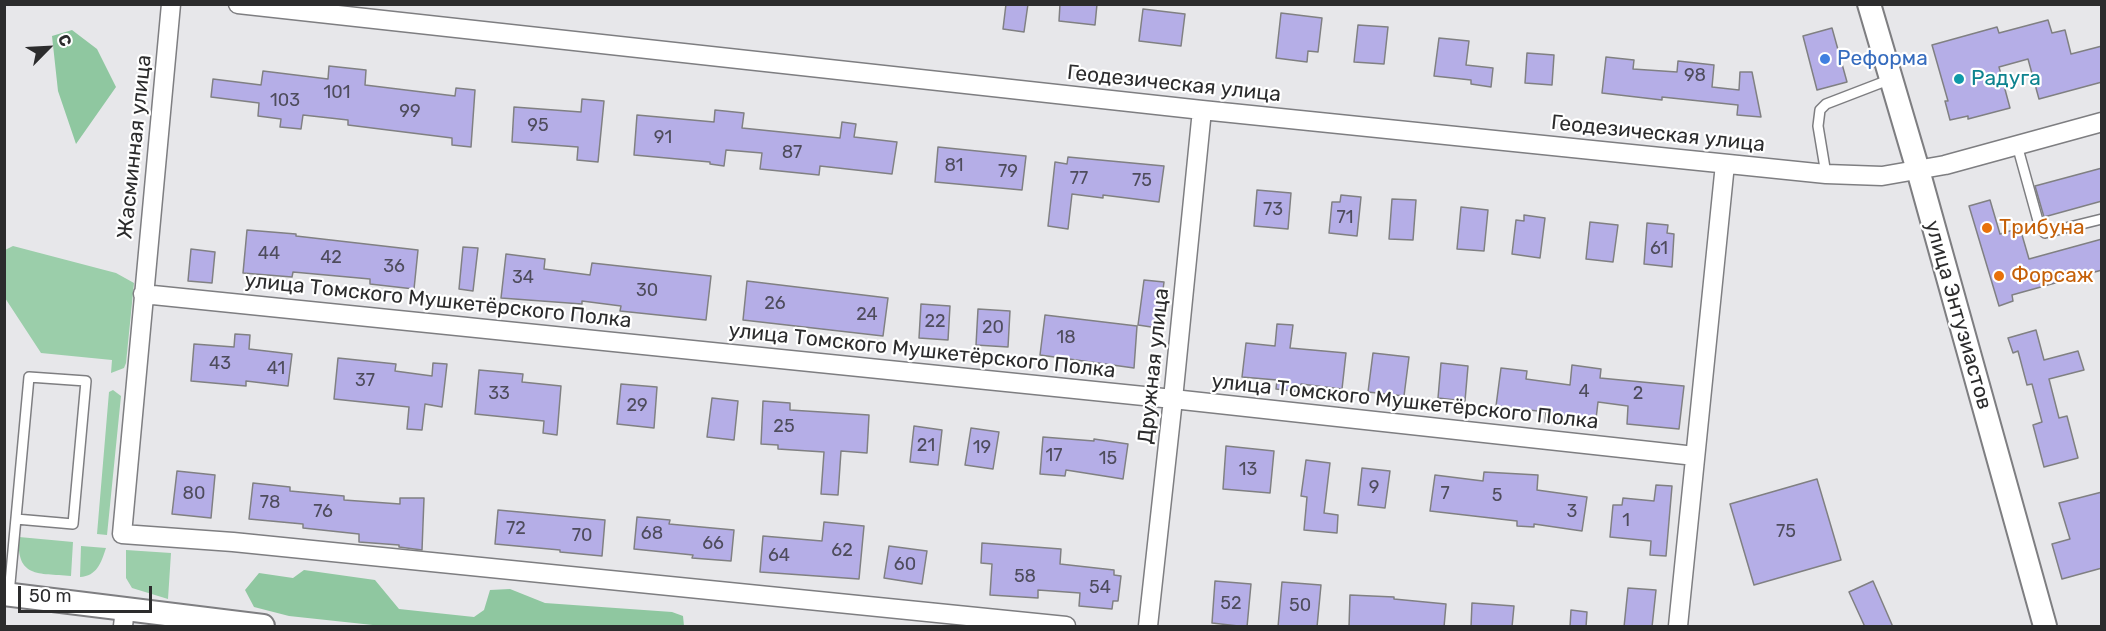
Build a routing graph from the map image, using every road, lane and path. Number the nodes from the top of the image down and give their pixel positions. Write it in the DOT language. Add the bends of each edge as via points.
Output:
graph roads {
  1 [pos="171,4"];
  2 [pos="238,4"];
  3 [pos="1869,4"];
  4 [pos="1891,79"];
  5 [pos="1202,110"];
  6 [pos="2102,122"];
  7 [pos="2017,145"];
  8 [pos="1725,164"];
  9 [pos="1918,170"];
  10 [pos="1826,174"];
  11 [pos="2102,219"];
  12 [pos="143,294"];
  13 [pos="1173,399"];
  14 [pos="1695,456"];
  15 [pos="15,519"];
  16 [pos="7,594"];
  17 [pos="124,618"];
  18 [pos="263,627"];
  19 [pos="1066,627"];
  20 [pos="1148,627"];
  21 [pos="1678,627"];
  22 [pos="2045,627"];
  1 -- 12 [label="street, Жасминная улица"];
  2 -- 5 [label="street, Геодезическая улица"];
  3 -- 4 [label="street, улица Энтузиастов"];
  4 -- 9 [label="street, улица Энтузиастов"];
  4 -- 10 [label="lane" via="1826,104 1820,110 1818,126"];
  5 -- 8 [label="street, Геодезическая улица"];
  5 -- 13 [label="street, Дружная улица"];
  6 -- 7 [label="street, Геодезическая улица"];
  7 -- 9 [label="street, Геодезическая улица"];
  7 -- 11 [label="lane" via="2040,228 2045,233"];
  8 -- 10 [label="street, Геодезическая улица"];
  8 -- 14 [label="street"];
  9 -- 10 [label="street, Геодезическая улица" via="1882,176"];
  9 -- 22 [label="street, улица Энтузиастов"];
  12 -- 13 [label="street, улица Томского Мушкетёрского Полка"];
  12 -- 19 [label="street, Жасминная улица" via="122,534"];
  13 -- 14 [label="street, улица Томского Мушкетёрского Полка"];
  13 -- 20 [label="street, Дружная улица"];
  14 -- 21 [label="street"];
  15 -- 15 [label="lane" via="29,377 86,381 73,524"];
  15 -- 16 [label="lane"];
  16 -- 17 [label="street"];
  17 -- 18 [label="street" via="173,616"];
}
